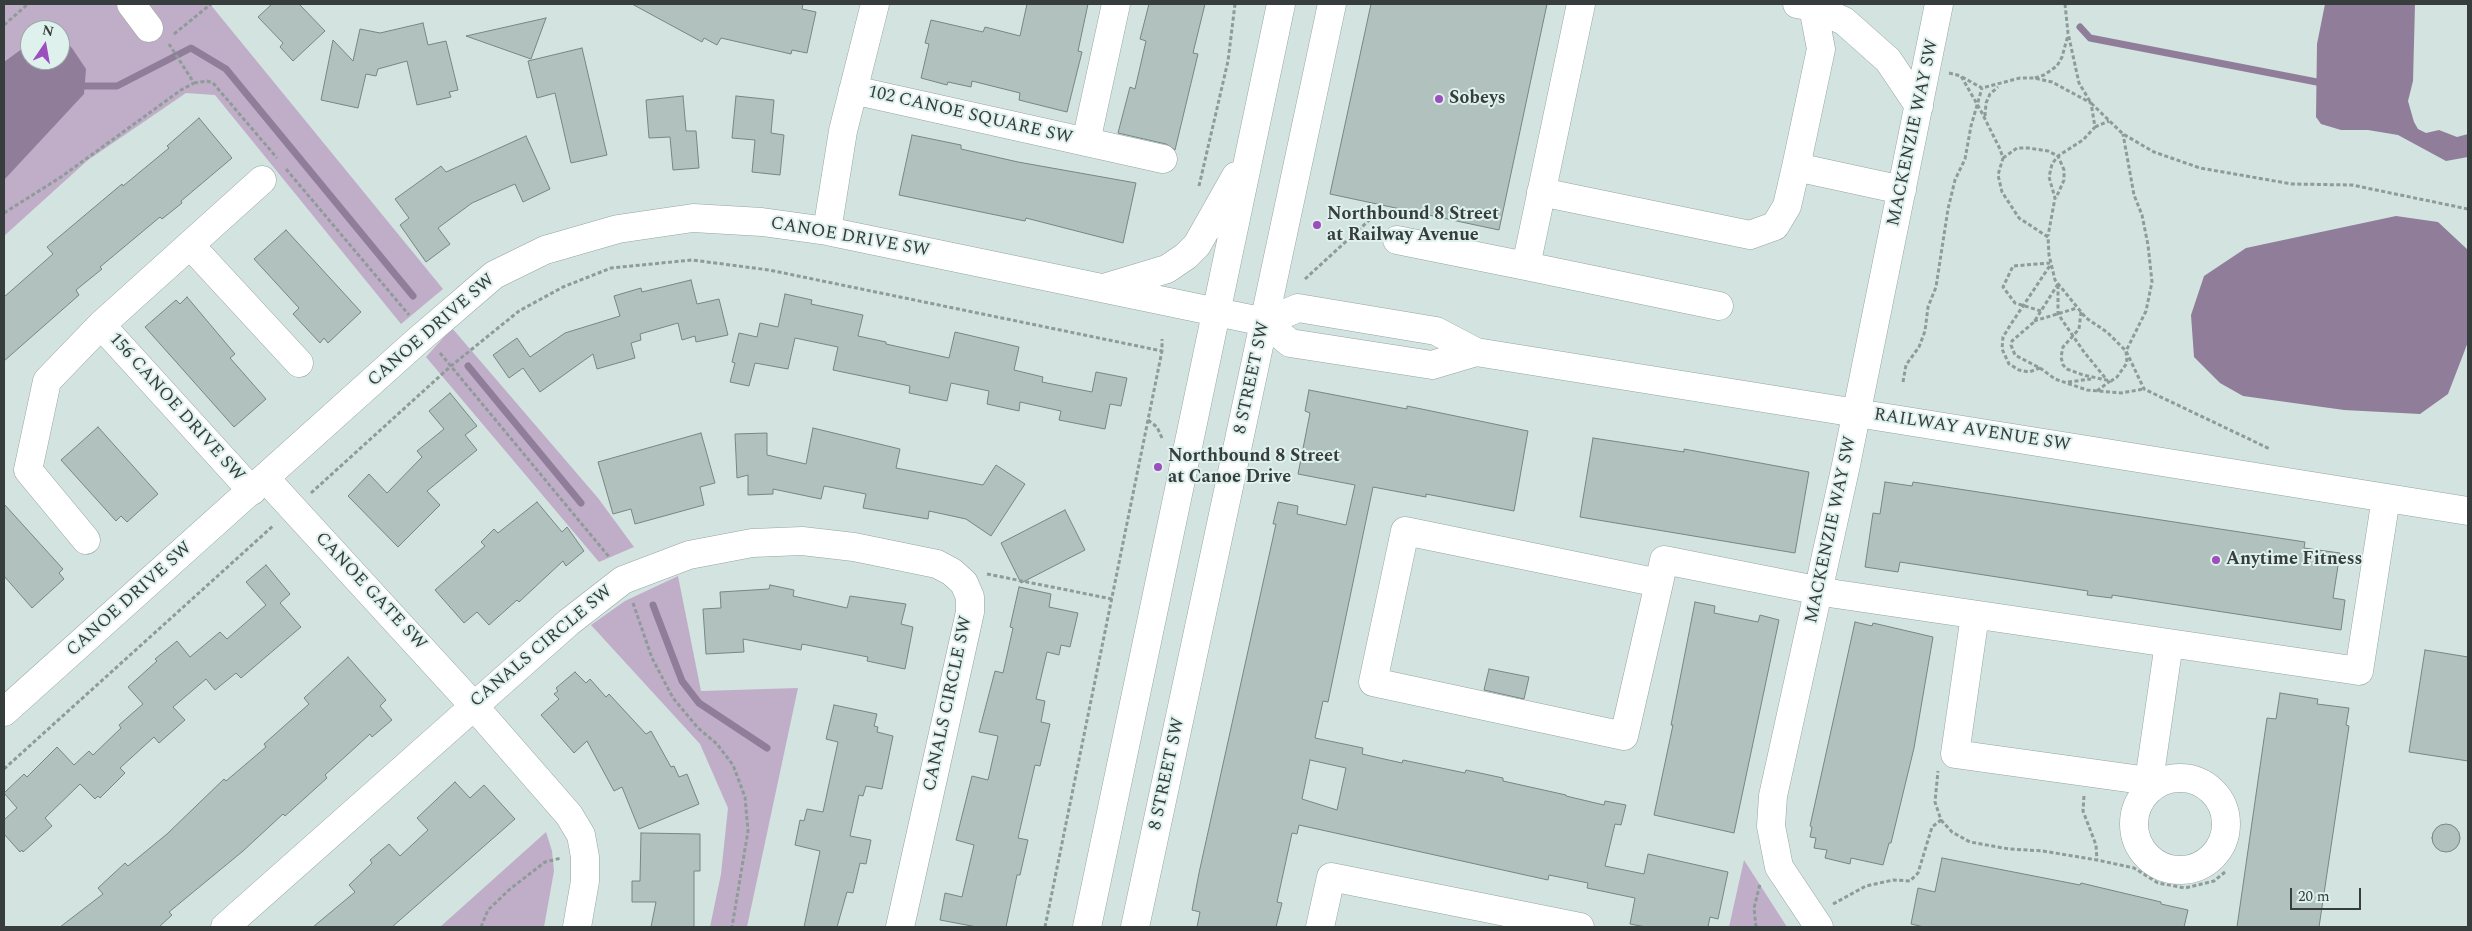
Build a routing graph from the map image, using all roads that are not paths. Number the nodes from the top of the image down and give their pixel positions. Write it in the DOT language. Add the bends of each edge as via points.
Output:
graph roads {
  1 [pos="131,4"];
  2 [pos="875,4"];
  3 [pos="1116,4"];
  4 [pos="1281,4"];
  5 [pos="1332,4"];
  6 [pos="1580,4"];
  7 [pos="1940,4"];
  8 [pos="1805,5"];
  9 [pos="158,34"];
  10 [pos="853,90"];
  11 [pos="1919,106"];
  12 [pos="1086,142"];
  13 [pos="1248,155"];
  14 [pos="1163,159"];
  15 [pos="1796,167"];
  16 [pos="262,180"];
  17 [pos="1902,190"];
  18 [pos="1541,192"];
  19 [pos="1396,228"];
  20 [pos="827,231"];
  21 [pos="190,245"];
  22 [pos="1526,266"];
  23 [pos="1104,288"];
  24 [pos="1719,306"];
  25 [pos="1217,312"];
  26 [pos="1265,322"];
  27 [pos="101,325"];
  28 [pos="299,363"];
  29 [pos="1857,413"];
  30 [pos="259,485"];
  31 [pos="2386,498"];
  32 [pos="2468,511"];
  33 [pos="86,540"];
  34 [pos="1659,583"];
  35 [pos="1820,592"];
  36 [pos="1975,615"];
  37 [pos="2169,643"];
  38 [pos="473,705"];
  39 [pos="4,712"];
  40 [pos="1822,918"];
  41 [pos="224,927"];
  42 [pos="578,927"];
  43 [pos="900,927"];
  44 [pos="1087,927"];
  45 [pos="1135,927"];
  46 [pos="1320,927"];
  47 [pos="1580,927"];
  1 -- 9 [label="street"];
  2 -- 10 [label="street"];
  3 -- 12 [label="street, 102 CANOE SQUARE SW"];
  4 -- 13 [label="street"];
  5 -- 26 [label="street, 8 STREET SW"];
  6 -- 18 [label="street"];
  7 -- 11 [label="street, MACKENZIE WAY SW"];
  8 -- 11 [label="street" via="1844,20 1888,60"];
  8 -- 15 [label="street" via="1821,49"];
  10 -- 12 [label="street, 102 CANOE SQUARE SW"];
  10 -- 20 [label="street"];
  11 -- 17 [label="street, MACKENZIE WAY SW"];
  12 -- 14 [label="street, 102 CANOE SQUARE SW"];
  13 -- 23 [label="street" via="1197,245 1186,256 1167,269"];
  13 -- 25 [label="street"];
  15 -- 17 [label="street"];
  15 -- 18 [label="street" via="1787,206 1775,226 1750,235"];
  16 -- 21 [label="street, 156 CANOE DRIVE SW"];
  17 -- 29 [label="street, MACKENZIE WAY SW"];
  18 -- 22 [label="street"];
  19 -- 22 [label="street"];
  20 -- 23 [label="street, CANOE DRIVE SW"];
  20 -- 30 [label="street, CANOE DRIVE SW" via="762,222 693,218 618,229 545,250 494,275"];
  21 -- 27 [label="street, 156 CANOE DRIVE SW"];
  21 -- 28 [label="street"];
  22 -- 24 [label="street"];
  23 -- 25 [label="street, CANOE DRIVE SW"];
  25 -- 26 [label="street, CANOE DRIVE SW"];
  25 -- 44 [label="street"];
  26 -- 29 [label="street, RAILWAY AVENUE SW" via="1298,308 1436,331 1476,352"];
  26 -- 45 [label="street, 8 STREET SW"];
  27 -- 30 [label="street, 156 CANOE DRIVE SW"];
  27 -- 33 [label="street, 156 CANOE DRIVE SW" via="47,381 28,470"];
  29 -- 31 [label="street, RAILWAY AVENUE SW"];
  29 -- 35 [label="street, MACKENZIE WAY SW"];
  30 -- 38 [label="street, CANOE GATE SW" via="293,508"];
  30 -- 39 [label="street, CANOE DRIVE SW"];
  31 -- 32 [label="street, RAILWAY AVENUE SW"];
  31 -- 37 [label="street" via="2359,671"];
  34 -- 34 [label="street" via="1624,736 1373,682 1405,531"];
  34 -- 35 [label="street" via="1664,560"];
  35 -- 36 [label="street"];
  35 -- 40 [label="street, MACKENZIE WAY SW" via="1773,796 1771,826 1779,868"];
  36 -- 37 [label="street"];
  36 -- 37 [label="street" via="1955,754 2153,782"];
  38 -- 41 [label="street, CANALS CIRCLE SW"];
  38 -- 42 [label="street, CANOE GATE SW" via="569,815 581,835 585,881"];
  38 -- 43 [label="street, CANALS CIRCLE SW" via="623,580 689,555 752,543 802,541 854,547 937,564 964,583 970,596 970,612"];
  46 -- 47 [label="street" via="1331,877"];
}
